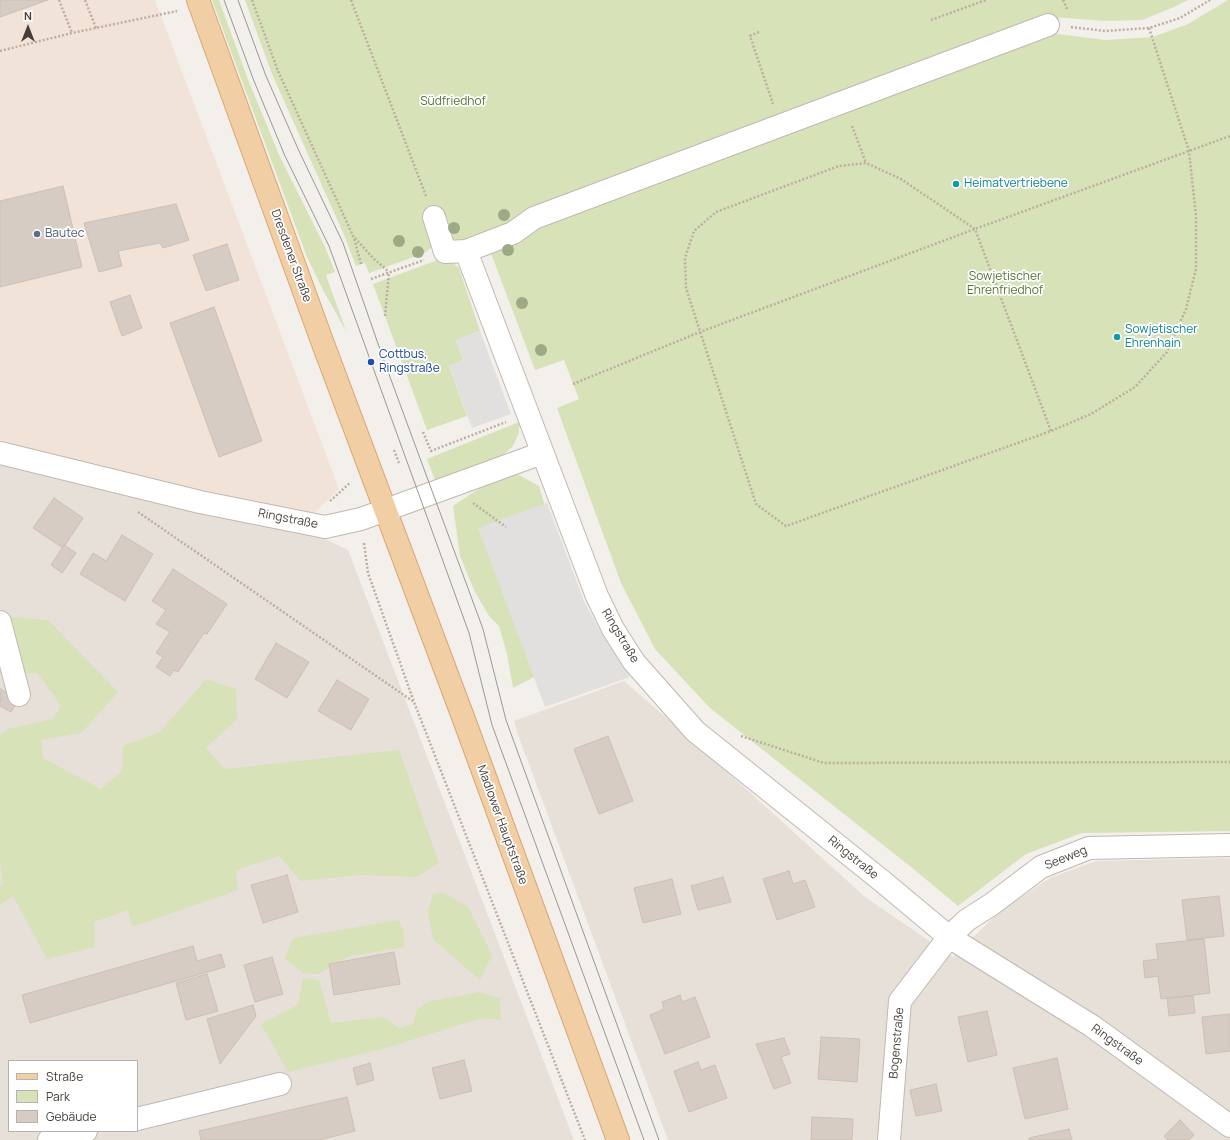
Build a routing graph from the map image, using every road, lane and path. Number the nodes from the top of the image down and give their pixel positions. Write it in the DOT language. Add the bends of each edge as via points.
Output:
graph roads {
  1 [pos="59,0"];
  2 [pos="85,0"];
  3 [pos="198,0"];
  4 [pos="252,0"];
  5 [pos="351,0"];
  6 [pos="986,0"];
  7 [pos="1063,0"];
  8 [pos="1210,0"];
  9 [pos="1065,5"];
  10 [pos="177,11"];
  11 [pos="931,20"];
  12 [pos="1048,25"];
  13 [pos="96,28"];
  14 [pos="1149,28"];
  15 [pos="759,32"];
  16 [pos="72,33"];
  17 [pos="0,50"];
  18 [pos="774,106"];
  19 [pos="852,126"];
  20 [pos="1230,136"];
  21 [pos="1188,151"];
  22 [pos="866,163"];
  23 [pos="434,217"];
  24 [pos="975,229"];
  25 [pos="354,238"];
  26 [pos="455,252"];
  27 [pos="362,264"];
  28 [pos="389,272"];
  29 [pos="372,279"];
  30 [pos="385,316"];
  31 [pos="700,332"];
  32 [pos="573,384"];
  33 [pos="525,405"];
  34 [pos="1052,431"];
  35 [pos="423,432"];
  36 [pos="394,450"];
  37 [pos="542,452"];
  38 [pos="0,453"];
  39 [pos="399,463"];
  40 [pos="449,487"];
  41 [pos="132,508"];
  42 [pos="385,511"];
  43 [pos="361,519"];
  44 [pos="506,527"];
  45 [pos="0,622"];
  46 [pos="19,695"];
  47 [pos="414,702"];
  48 [pos="741,736"];
  49 [pos="1230,762"];
  50 [pos="1230,845"];
  51 [pos="949,937"];
  52 [pos="280,1084"];
  53 [pos="138,1118"];
  54 [pos="1230,1126"];
  55 [pos="82,1132"];
  56 [pos="49,1140"];
  57 [pos="585,1140"];
  58 [pos="618,1140"];
  59 [pos="889,1140"];
  1 -- 16 [label="path"];
  2 -- 13 [label="path"];
  3 -- 42 [label="main road, Dresdener Straße"];
  4 -- 25 [label="path" via="278,71"];
  5 -- 23 [label="path"];
  6 -- 11 [label="path"];
  7 -- 9 [label="path"];
  8 -- 14 [label="path" via="1180,18"];
  10 -- 13 [label="path"];
  12 -- 14 [label="path" via="1105,31"];
  12 -- 26 [label="street" via="534,218 513,233"];
  13 -- 16 [label="path"];
  14 -- 21 [label="path"];
  15 -- 18 [label="path" via="750,36"];
  16 -- 17 [label="path"];
  19 -- 22 [label="path"];
  20 -- 21 [label="path"];
  21 -- 24 [label="path"];
  21 -- 34 [label="path" via="1196,216 1196,269 1186,309 1167,352 1135,387 1091,414"];
  22 -- 24 [label="path" via="901,179"];
  22 -- 31 [label="path" via="838,166 716,212 694,231 684,258 686,288"];
  23 -- 26 [label="street"];
  24 -- 31 [label="path"];
  24 -- 34 [label="path"];
  25 -- 27 [label="path"];
  25 -- 28 [label="path"];
  26 -- 28 [label="path"];
  26 -- 33 [label="street"];
  28 -- 29 [label="path"];
  28 -- 30 [label="path"];
  31 -- 32 [label="path"];
  31 -- 34 [label="path" via="756,504 786,526"];
  33 -- 35 [label="path" via="514,419 431,451"];
  33 -- 37 [label="street"];
  36 -- 39 [label="path"];
  37 -- 40 [label="street, Ringstraße"];
  37 -- 51 [label="street, Ringstraße" via="597,596 613,629 634,662 696,731"];
  38 -- 43 [label="street, Ringstraße" via="200,502 325,527"];
  40 -- 42 [label="street, Ringstraße"];
  40 -- 44 [label="path"];
  41 -- 47 [label="path"];
  42 -- 43 [label="street, Ringstraße"];
  42 -- 58 [label="main road, Madlower Hauptstraße"];
  43 -- 47 [label="path" via="368,573"];
  45 -- 46 [label="street"];
  47 -- 57 [label="path"];
  48 -- 49 [label="path" via="824,763"];
  50 -- 51 [label="street, Seeweg" via="1089,848 1042,867 967,920"];
  51 -- 54 [label="street, Ringstraße" via="1092,1026"];
  51 -- 59 [label="street, Bogenstraße" via="900,1001"];
  52 -- 53 [label="street"];
  55 -- 56 [label="street"];
}
